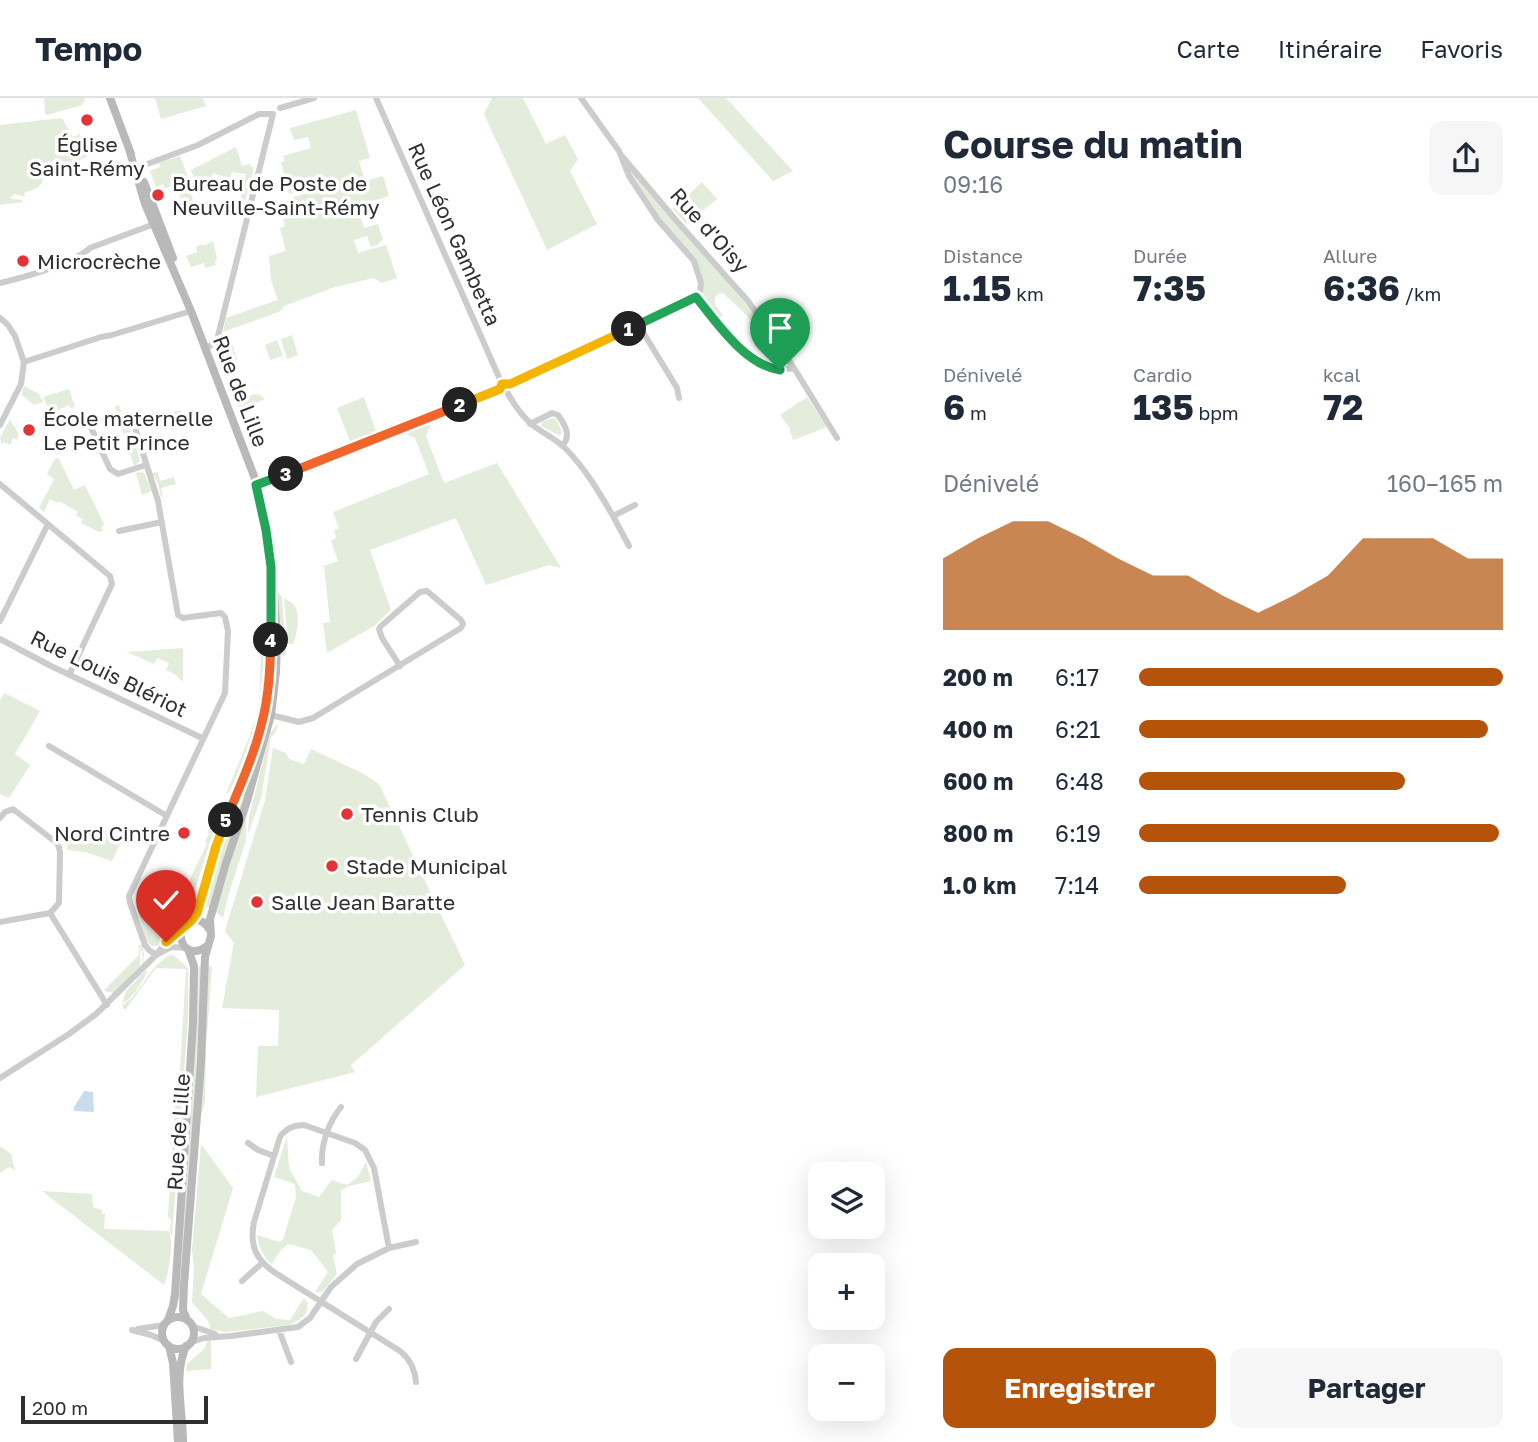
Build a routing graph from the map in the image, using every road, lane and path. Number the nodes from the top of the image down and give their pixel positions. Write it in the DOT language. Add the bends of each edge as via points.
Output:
graph roads {
  1 [pos="110,98"];
  2 [pos="314,98"];
  3 [pos="376,98"];
  4 [pos="581,98"];
  5 [pos="280,108"];
  6 [pos="621,155"];
  7 [pos="136,168"];
  8 [pos="156,224"];
  9 [pos="0,283"];
  10 [pos="696,297"];
  11 [pos="191,310"];
  12 [pos="0,318"];
  13 [pos="638,324"];
  14 [pos="206,349"];
  15 [pos="24,362"];
  16 [pos="793,368"];
  17 [pos="504,388"];
  18 [pos="679,398"];
  19 [pos="180,414"];
  20 [pos="86,417"];
  21 [pos="530,424"];
  22 [pos="0,425"];
  23 [pos="837,438"];
  24 [pos="562,446"];
  25 [pos="146,465"];
  26 [pos="0,484"];
  27 [pos="256,485"];
  28 [pos="635,505"];
  29 [pos="613,516"];
  30 [pos="162,522"];
  31 [pos="48,524"];
  32 [pos="119,531"];
  33 [pos="629,547"];
  34 [pos="0,621"];
  35 [pos="0,639"];
  36 [pos="400,666"];
  37 [pos="70,673"];
  38 [pos="268,714"];
  39 [pos="202,738"];
  40 [pos="49,746"];
  41 [pos="167,816"];
  42 [pos="0,818"];
  43 [pos="50,913"];
  44 [pos="191,921"];
  45 [pos="0,922"];
  46 [pos="182,928"];
  47 [pos="209,929"];
  48 [pos="207,946"];
  49 [pos="187,949"];
  50 [pos="156,955"];
  51 [pos="107,1005"];
  52 [pos="0,1078"];
  53 [pos="341,1107"];
  54 [pos="327,1133"];
  55 [pos="248,1143"];
  56 [pos="274,1156"];
  57 [pos="322,1163"];
  58 [pos="416,1242"];
  59 [pos="389,1248"];
  60 [pos="262,1263"];
  61 [pos="242,1282"];
  62 [pos="321,1301"];
  63 [pos="389,1309"];
  64 [pos="166,1323"];
  65 [pos="189,1323"];
  66 [pos="279,1329"];
  67 [pos="370,1332"];
  68 [pos="224,1336"];
  69 [pos="167,1344"];
  70 [pos="188,1345"];
  71 [pos="356,1359"];
  72 [pos="291,1362"];
  73 [pos="416,1382"];
  74 [pos="181,1442"];
  1 -- 7 [label="main road, Rue de Lille"];
  2 -- 5 [label="street"];
  3 -- 17 [label="street, Rue Léon Gambetta"];
  4 -- 6 [label="street, Rue d'Oisy"];
  6 -- 10 [label="street, Rue d'Oisy" via="658,220 696,264 701,283"];
  6 -- 16 [label="street, Rue d'Oisy" via="741,292"];
  7 -- 8 [label="main road, Rue de Lille"];
  7 -- 14 [label="street" via="201,144 259,114 273,114 217,340"];
  8 -- 9 [label="street" via="90,248 67,262"];
  8 -- 11 [label="main road, Rue de Lille"];
  10 -- 13 [label="street"];
  10 -- 16 [label="street" via="747,355 771,368"];
  11 -- 14 [label="main road, Rue de Lille"];
  11 -- 15 [label="street"];
  12 -- 15 [label="street" via="15,336"];
  13 -- 17 [label="street"];
  13 -- 18 [label="street"];
  14 -- 27 [label="main road, Rue de Lille"];
  15 -- 22 [label="street" via="21,384"];
  16 -- 23 [label="street, Rue d'Oisy"];
  17 -- 21 [label="street, Rue Léon Gambetta"];
  17 -- 27 [label="street"];
  19 -- 25 [label="street" via="135,428"];
  20 -- 25 [label="street" via="114,473"];
  21 -- 24 [label="street, Rue Léon Gambetta"];
  21 -- 24 [label="street" via="552,413 558,415 568,435"];
  24 -- 29 [label="street, Rue Léon Gambetta"];
  25 -- 30 [label="street"];
  26 -- 31 [label="street"];
  27 -- 38 [label="main road, Rue de Lille" via="271,567"];
  28 -- 29 [label="street"];
  29 -- 33 [label="street, Rue Léon Gambetta"];
  30 -- 32 [label="street"];
  30 -- 39 [label="street" via="178,615 221,613 228,624 225,693"];
  31 -- 34 [label="street"];
  31 -- 37 [label="street" via="110,576 112,584"];
  35 -- 37 [label="street, Rue Louis Blériot"];
  36 -- 36 [label="street" via="379,629 427,590 463,626"];
  36 -- 38 [label="street" via="313,718 299,722"];
  37 -- 39 [label="street, Rue Louis Blériot"];
  38 -- 44 [label="main road, Rue de Lille" via="216,846 200,907"];
  38 -- 47 [label="main road, Rue de Lille"];
  39 -- 41 [label="street"];
  40 -- 41 [label="street"];
  41 -- 50 [label="street" via="129,896 145,945"];
  42 -- 43 [label="street" via="13,809 58,844 59,903"];
  43 -- 45 [label="street"];
  43 -- 51 [label="street"];
  44 -- 46 [label="main road"];
  44 -- 47 [label="main road" via="200,921"];
  46 -- 49 [label="main road" via="180,939"];
  46 -- 50 [label="street"];
  47 -- 48 [label="main road"];
  48 -- 49 [label="main road" via="198,951"];
  48 -- 65 [label="main road, Rue de Lille" via="183,1310"];
  49 -- 50 [label="street" via="172,947"];
  49 -- 64 [label="main road, Rue de Lille" via="194,966 192,1046 176,1283"];
  50 -- 51 [label="street"];
  51 -- 52 [label="street"];
  53 -- 54 [label="street"];
  54 -- 56 [label="street" via="304,1125 291,1127 281,1135"];
  54 -- 57 [label="street"];
  54 -- 59 [label="street" via="355,1143 369,1156"];
  55 -- 56 [label="street"];
  56 -- 60 [label="street" via="252,1230"];
  58 -- 59 [label="street"];
  59 -- 62 [label="street" via="351,1268"];
  60 -- 61 [label="street"];
  60 -- 62 [label="street"];
  62 -- 66 [label="street" via="302,1324"];
  62 -- 67 [label="street"];
  63 -- 67 [label="street"];
  64 -- 65 [label="main road" via="177,1317"];
  64 -- 69 [label="main road" via="162,1334"];
  64 -- 69 [label="street" via="132,1330"];
  65 -- 68 [label="street"];
  65 -- 70 [label="main road" via="193,1336"];
  66 -- 68 [label="street"];
  66 -- 72 [label="street"];
  67 -- 71 [label="street"];
  67 -- 73 [label="street" via="405,1355"];
  68 -- 70 [label="street"];
  69 -- 70 [label="main road" via="176,1348"];
  69 -- 74 [label="main road"];
  70 -- 74 [label="main road" via="181,1363"];
}
